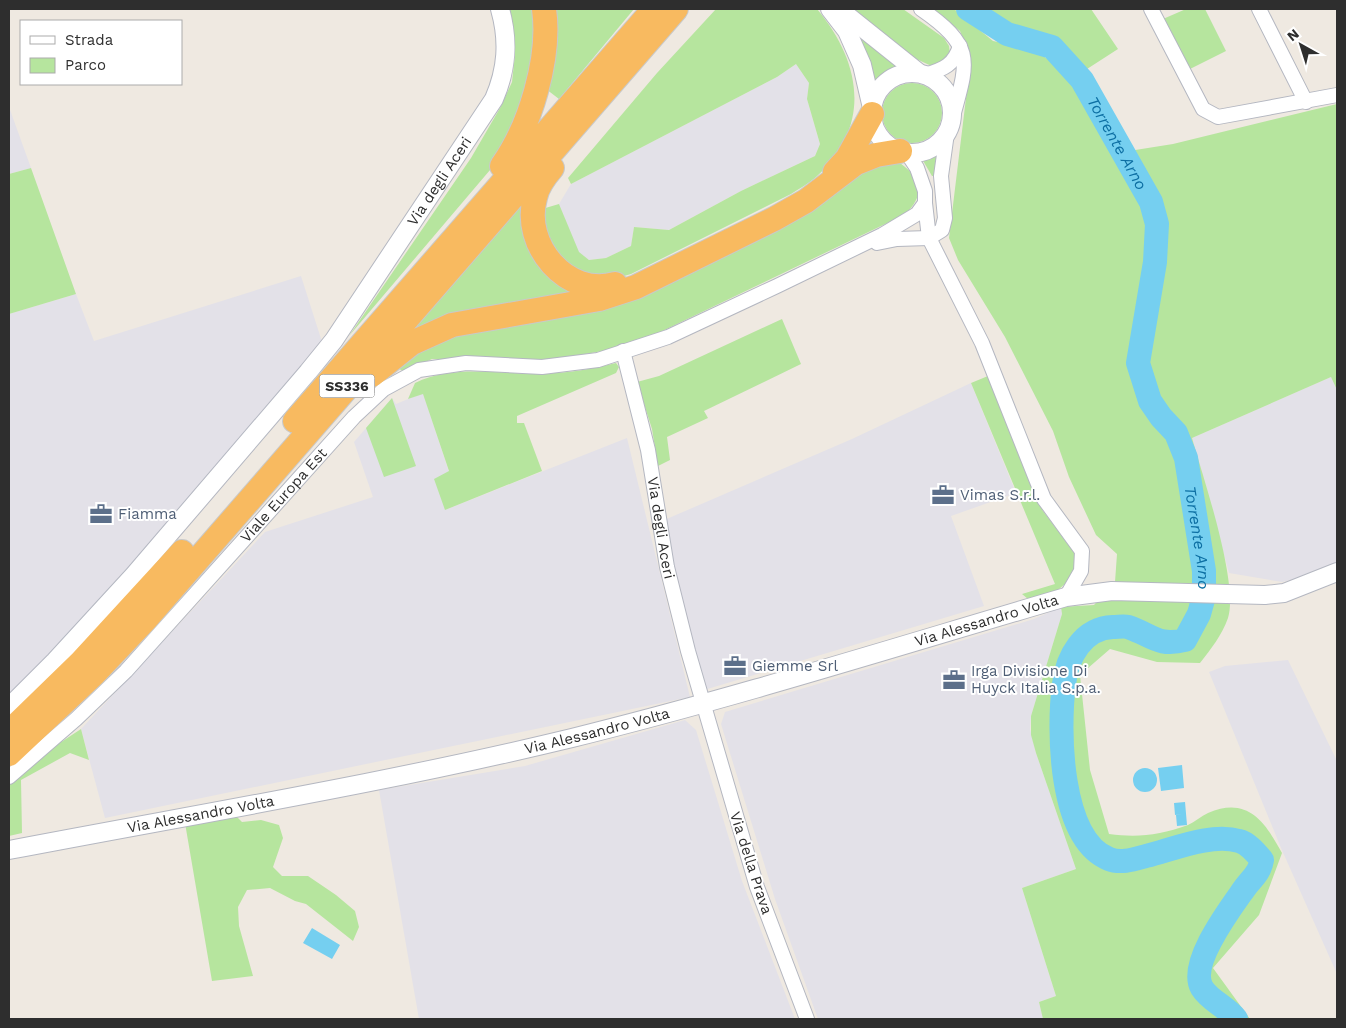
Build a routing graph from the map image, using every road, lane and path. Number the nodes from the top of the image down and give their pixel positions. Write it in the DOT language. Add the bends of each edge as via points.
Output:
graph roads {
  1 [pos="500,9"];
  2 [pos="544,9"];
  3 [pos="654,9"];
  4 [pos="676,9"];
  5 [pos="830,9"];
  6 [pos="839,9"];
  7 [pos="921,9"];
  8 [pos="1151,9"];
  9 [pos="1259,9"];
  10 [pos="648,42"];
  11 [pos="960,46"];
  12 [pos="922,74"];
  13 [pos="1337,95"];
  14 [pos="1306,102"];
  15 [pos="872,111"];
  16 [pos="950,126"];
  17 [pos="904,152"];
  18 [pos="925,203"];
  19 [pos="929,238"];
  20 [pos="859,247"];
  21 [pos="431,263"];
  22 [pos="623,351"];
  23 [pos="288,453"];
  24 [pos="1337,572"];
  25 [pos="1066,597"];
  26 [pos="702,703"];
  27 [pos="9,707"];
  28 [pos="9,732"];
  29 [pos="9,754"];
  30 [pos="9,777"];
  31 [pos="9,850"];
  32 [pos="807,1019"];
  1 -- 27 [label="street, Via degli Aceri" via="506,63 494,99 334,340 221,477 55,661"];
  2 -- 21 [label="highway" via="539,73 524,125 512,152"];
  3 -- 21 [label="highway, SS336"];
  4 -- 10 [label="highway, SS336"];
  5 -- 15 [label="street" via="848,31 862,65"];
  6 -- 12 [label="street"];
  7 -- 11 [label="street" via="945,28"];
  8 -- 14 [label="street" via="1203,109 1218,118"];
  9 -- 14 [label="street"];
  10 -- 15 [label="highway" via="544,178 534,198 533,219 538,242 548,261 564,276 583,285 604,288 633,280 770,213 832,175 847,159"];
  10 -- 23 [label="highway, SS336"];
  11 -- 12 [label="street" via="949,66"];
  11 -- 16 [label="street" via="965,58 964,73"];
  12 -- 15 [label="street" via="906,73 883,85"];
  12 -- 16 [label="street" via="944,87 950,97"];
  13 -- 14 [label="street"];
  15 -- 17 [label="street" via="877,133 891,147"];
  16 -- 17 [label="street" via="930,149"];
  16 -- 19 [label="street" via="940,182 944,224 937,235"];
  17 -- 18 [label="street" via="917,168 925,191"];
  17 -- 23 [label="highway" via="876,155 856,163 806,201 636,287 599,299 452,325 412,343 381,367"];
  18 -- 19 [label="street"];
  18 -- 20 [label="street" via="911,220"];
  19 -- 20 [label="street" via="897,239"];
  19 -- 25 [label="street" via="982,343 1044,499 1082,551 1081,571"];
  20 -- 22 [label="street, Viale Europa Est" via="668,337"];
  21 -- 28 [label="highway, SS336" via="134,606"];
  22 -- 26 [label="street, Via degli Aceri" via="648,450 667,567"];
  22 -- 30 [label="street, Viale Europa Est" via="598,360 542,366 466,363 420,370 384,389 354,416 126,671"];
  23 -- 29 [label="highway, SS336" via="147,618 94,674"];
  24 -- 25 [label="street, Via Alessandro Volta" via="1284,593 1265,595 1112,591"];
  25 -- 26 [label="street, Via Alessandro Volta"];
  26 -- 31 [label="street, Via Alessandro Volta" via="572,738 427,770"];
  26 -- 32 [label="street, Via della Prava" via="757,887"];
}
